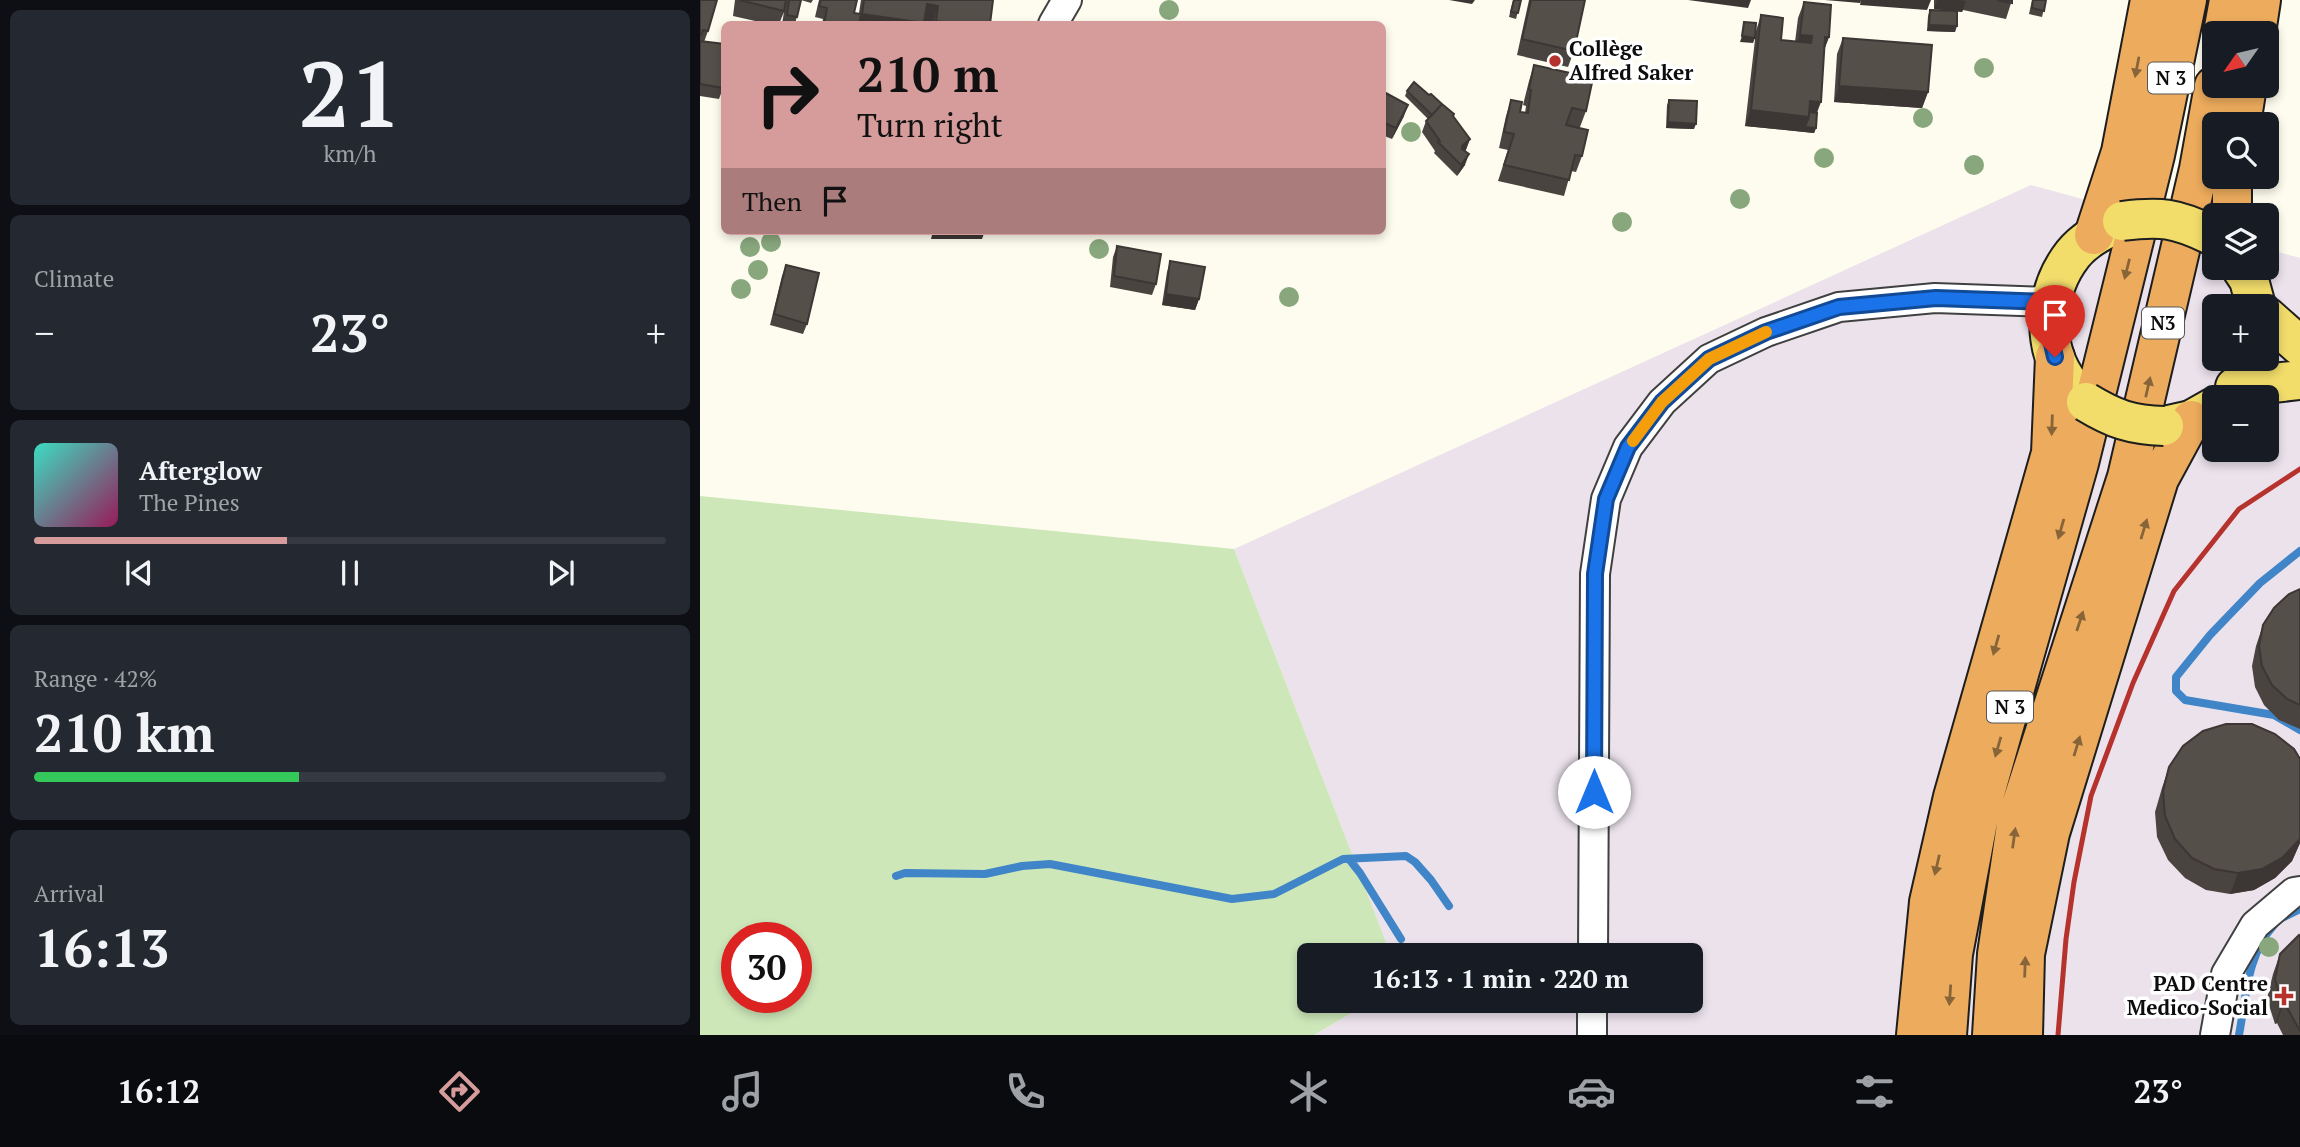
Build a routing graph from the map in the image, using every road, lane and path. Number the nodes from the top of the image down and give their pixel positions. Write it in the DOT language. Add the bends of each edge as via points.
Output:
graph roads {
  1 [pos="1067,0"];
  2 [pos="2150,0"];
  3 [pos="2187,0"];
  4 [pos="2230,0"];
  5 [pos="2262,0"];
  6 [pos="1055,21"];
  7 [pos="2226,21"];
  8 [pos="2258,21"];
  9 [pos="2212,98"];
  10 [pos="2202,226"];
  11 [pos="2108,228"];
  12 [pos="2050,302"];
  13 [pos="2279,327"];
  14 [pos="2300,345"];
  15 [pos="2055,357"];
  16 [pos="2300,380"];
  17 [pos="2277,385"];
  18 [pos="2202,403"];
  19 [pos="2202,416"];
  20 [pos="2300,891"];
  21 [pos="1593,943"];
  22 [pos="1592,1013"];
  23 [pos="1592,1035"];
  24 [pos="1916,1035"];
  25 [pos="1947,1035"];
  26 [pos="1992,1035"];
  27 [pos="2023,1035"];
  28 [pos="2215,1035"];
  1 -- 6 [label="street"];
  2 -- 11 [label="highway, one-way"];
  3 -- 25 [label="highway, N 3, one-way" via="2155,155 2079,463 1980,811 1953,954"];
  4 -- 7 [label="highway"];
  5 -- 8 [label="highway"];
  26 -- 9 [label="highway, N3, one-way" via="1997,954 2017,818 2127,477"];
  10 -- 11 [label="main road, bridge" via="2153,217"];
  11 -- 12 [label="main road" via="2074,253"];
  12 -- 15 [label="main road" via="2049,330"];
  12 -- 21 [label="street" via="1936,298 1839,307 1766,332 1709,359 1662,402 1628,447 1606,499 1595,574"];
  13 -- 14 [label="main road"];
  15 -- 18 [label="main road, bridge" via="2068,382 2110,417 2136,425"];
  15 -- 24 [label="highway, one-way" via="2051,453 1953,797 1929,902"];
  16 -- 17 [label="main road"];
  27 -- 19 [label="highway, one-way" via="2025,954 2050,833 2160,479"];
  20 -- 28 [label="street" via="2255,925 2226,974"];
  22 -- 23 [label="street"];
}
